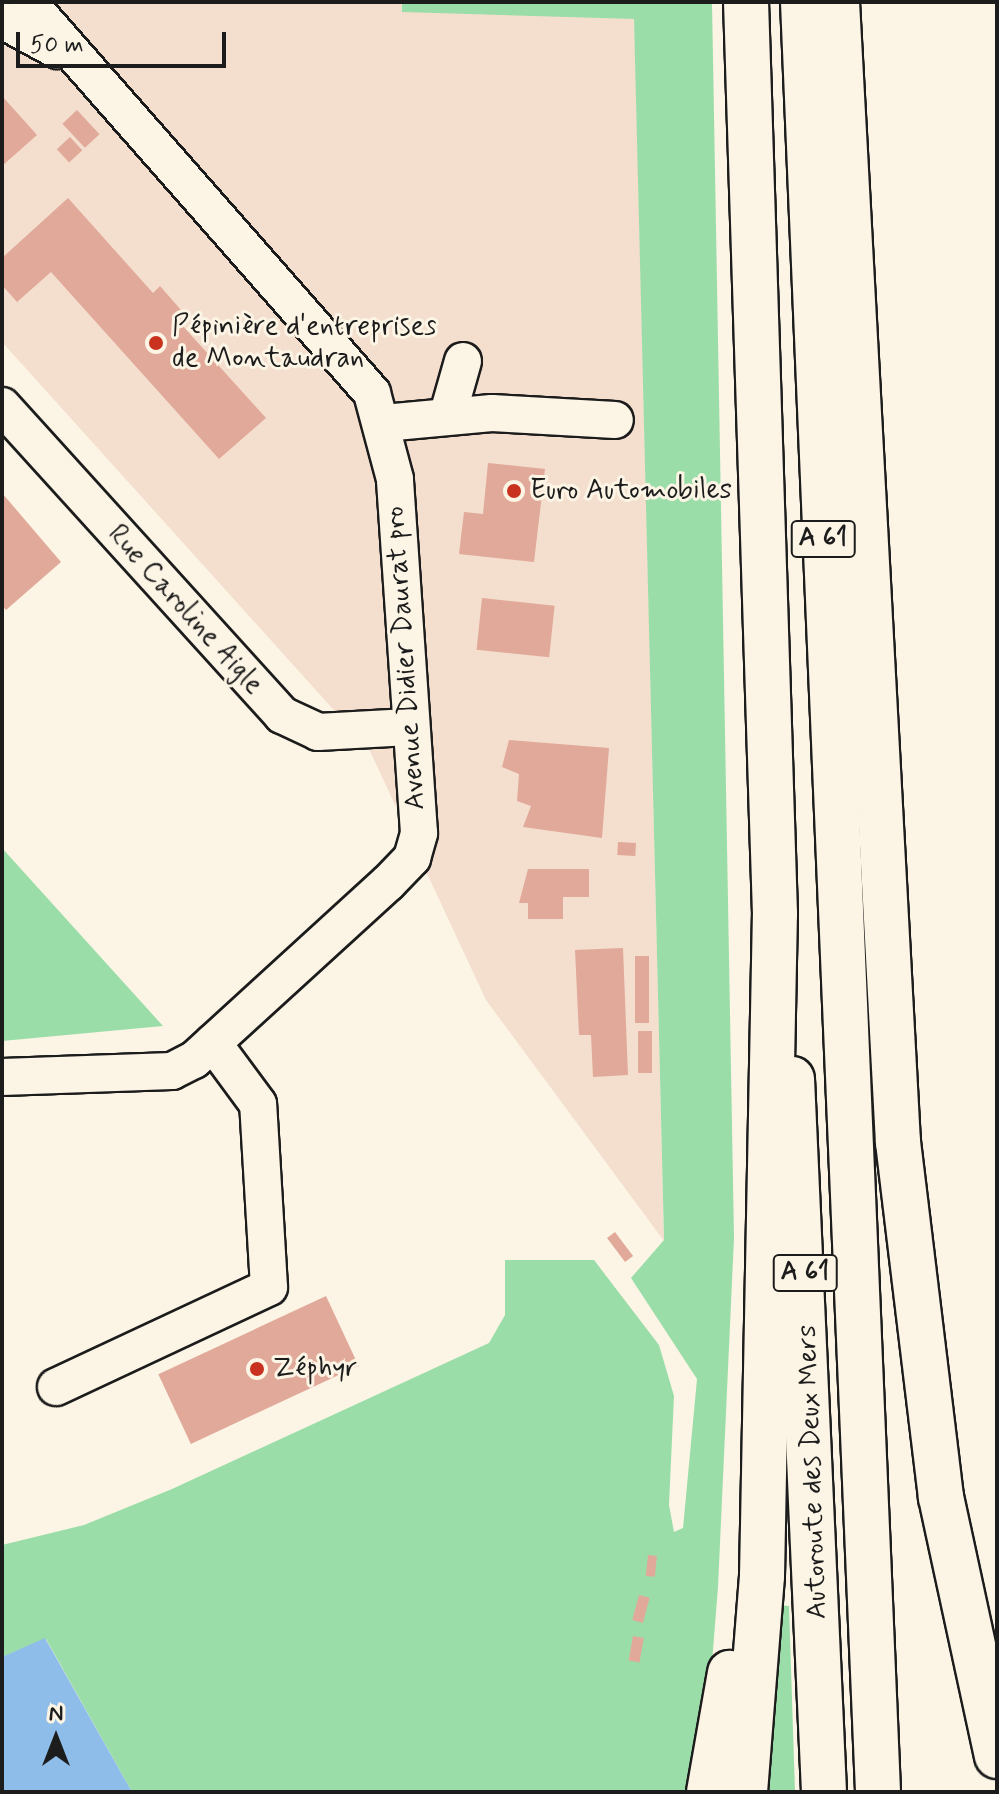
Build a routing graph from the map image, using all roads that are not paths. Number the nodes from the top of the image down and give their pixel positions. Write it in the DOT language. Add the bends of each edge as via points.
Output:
graph roads {
  1 [pos="28,2"];
  2 [pos="746,2"];
  3 [pos="803,2"];
  4 [pos="837,2"];
  5 [pos="2,20"];
  6 [pos="100,82"];
  7 [pos="463,361"];
  8 [pos="2,406"];
  9 [pos="448,414"];
  10 [pos="615,420"];
  11 [pos="384,423"];
  12 [pos="409,727"];
  13 [pos="775,914"];
  14 [pos="213,1043"];
  15 [pos="2,1077"];
  16 [pos="56,1387"];
  17 [pos="762,1400"];
  18 [pos="997,1756"];
  19 [pos="709,1792"];
  20 [pos="745,1792"];
  21 [pos="824,1792"];
  22 [pos="878,1792"];
  1 -- 6 [label="street, Avenue Didier Daurat pro"];
  2 -- 13 [label="highway, A 61"];
  3 -- 22 [label="highway, A 61"];
  4 -- 18 [label="highway" via="898,1142 941,1497"];
  5 -- 6 [label="street"];
  6 -- 11 [label="street, Avenue Didier Daurat pro" via="356,368"];
  7 -- 9 [label="street"];
  8 -- 12 [label="street, Rue Caroline Aigle" via="282,715 318,732"];
  9 -- 10 [label="street"];
  9 -- 11 [label="street"];
  11 -- 12 [label="street, Avenue Didier Daurat pro" via="395,479"];
  12 -- 14 [label="street, Avenue Didier Daurat pro" via="419,833 412,858"];
  13 -- 17 [label="highway"];
  13 -- 21 [label="highway, Autoroute des Deux Mers / A 61" via="801,1171"];
  14 -- 15 [label="street, Avenue Didier Daurat pro" via="172,1071"];
  14 -- 16 [label="street" via="258,1104 269,1287"];
  17 -- 19 [label="highway" via="728,1697"];
  17 -- 20 [label="highway" via="762,1576"];
}
